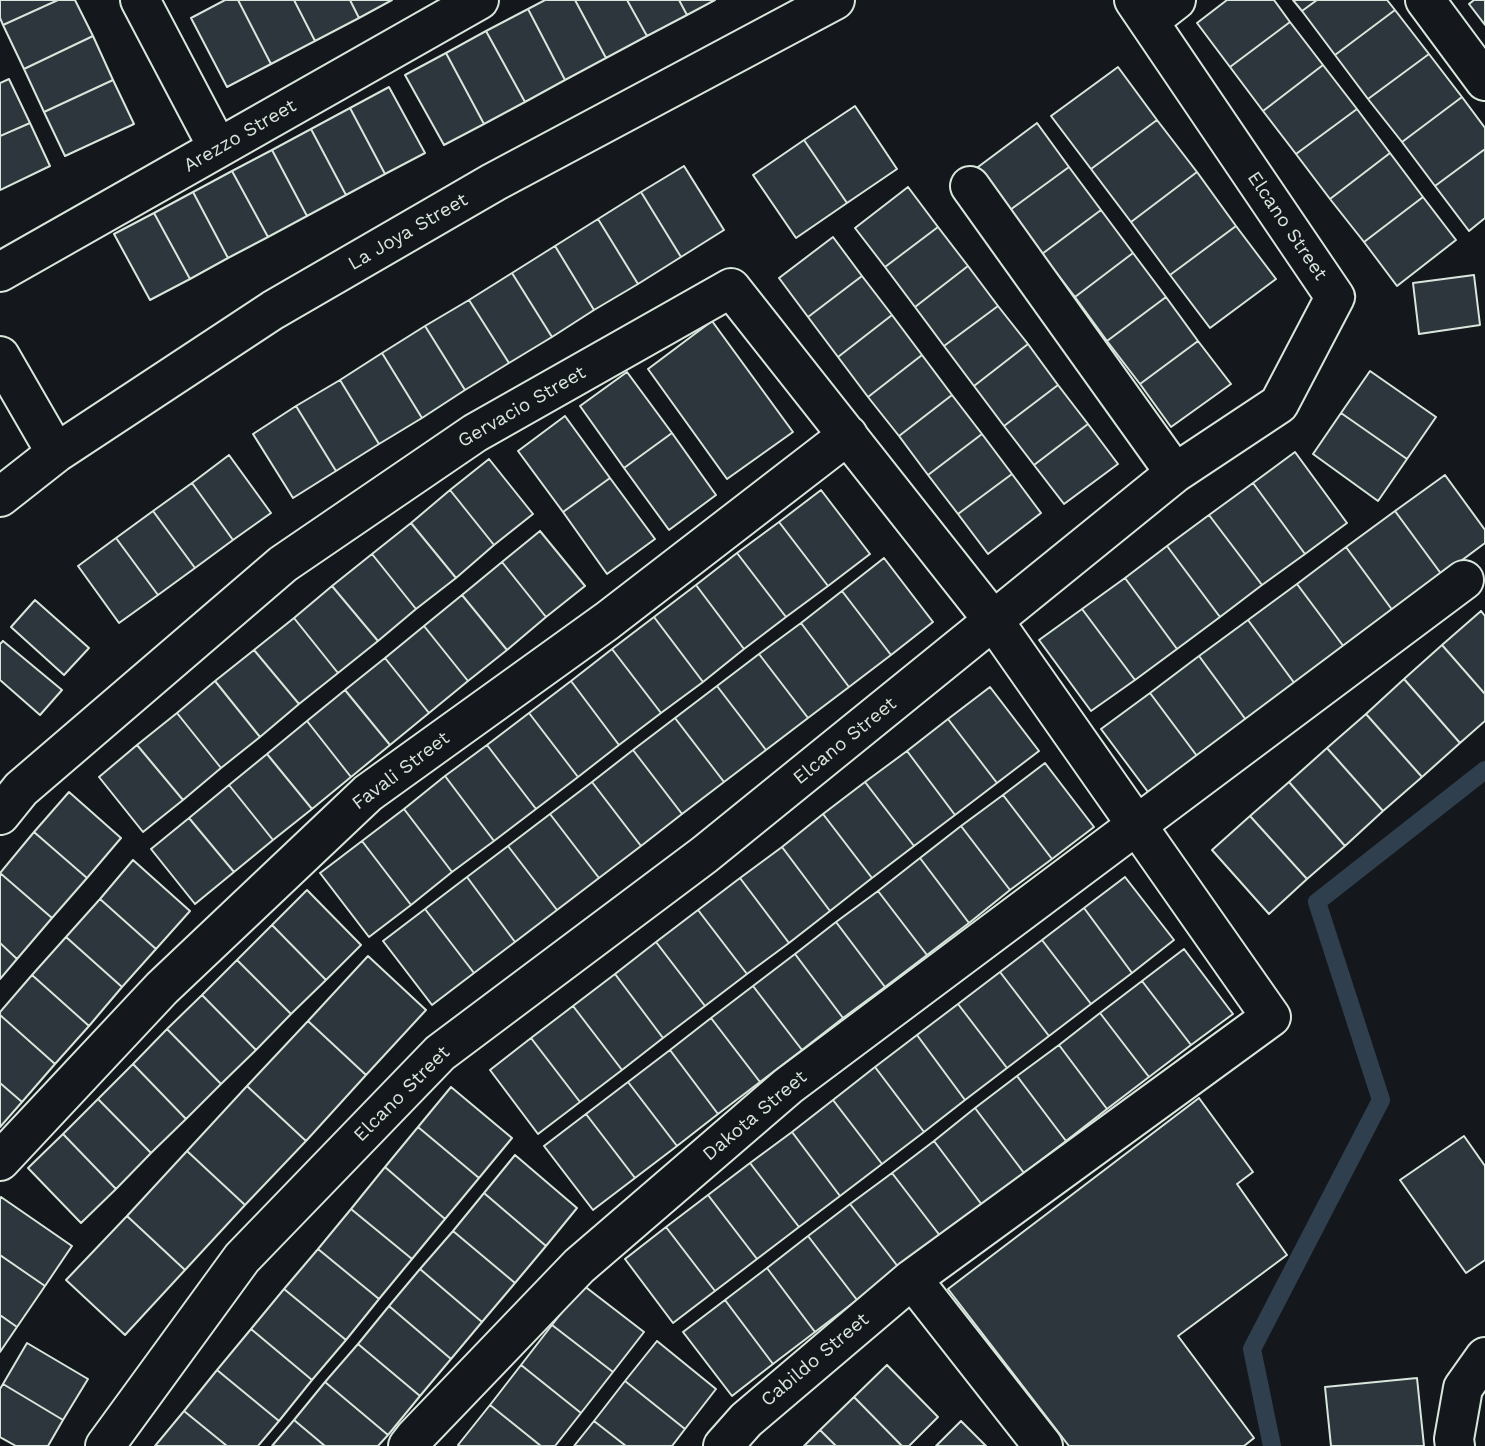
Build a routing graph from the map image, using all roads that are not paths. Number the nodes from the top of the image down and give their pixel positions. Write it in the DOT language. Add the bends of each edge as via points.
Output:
graph roads {
  1 [pos="140,0"];
  2 [pos="479,0"];
  3 [pos="835,0"];
  4 [pos="1425,0"];
  5 [pos="1153,7"];
  6 [pos="1485,81"];
  7 [pos="218,148"];
  8 [pos="970,186"];
  9 [pos="0,272"];
  10 [pos="0,356"];
  11 [pos="848,435"];
  12 [pos="56,453"];
  13 [pos="1175,472"];
  14 [pos="0,497"];
  15 [pos="1464,580"];
  16 [pos="993,620"];
  17 [pos="0,814"];
  18 [pos="1137,825"];
  19 [pos="0,1161"];
  20 [pos="912,1279"];
  21 [pos="1485,1357"];
  22 [pos="105,1446"];
  23 [pos="408,1446"];
  24 [pos="723,1446"];
  25 [pos="1043,1446"];
  26 [pos="1455,1446"];
  1 -- 7 [label="street"];
  2 -- 7 [label="street, Arezzo Street"];
  3 -- 12 [label="street, La Joya Street" via="494,183 273,310"];
  4 -- 6 [label="street"];
  5 -- 13 [label="street, Elcano Street" via="1335,297 1279,404"];
  7 -- 9 [label="street, Arezzo Street"];
  8 -- 13 [label="street"];
  10 -- 12 [label="street"];
  11 -- 16 [label="street, Gervacio Street"];
  11 -- 17 [label="street, Gervacio Street" via="731,288 475,433 283,564 21,789"];
  11 -- 19 [label="street, Favali Street" via="607,621 368,793 162,988"];
  12 -- 14 [label="street, La Joya Street"];
  13 -- 16 [label="street, Elcano Street"];
  15 -- 18 [label="street, Dakota Street"];
  16 -- 18 [label="street, Gervacio Street"];
  16 -- 22 [label="street, Elcano Street" via="704,855 440,1053 242,1258"];
  18 -- 20 [label="street, Cabildo Street" via="1271,1017"];
  18 -- 23 [label="street, Dakota Street" via="777,1095 579,1266"];
  20 -- 24 [label="street, Cabildo Street" via="746,1420"];
  20 -- 25 [label="street"];
  21 -- 26 [label="street" via="1463,1388"];
}
